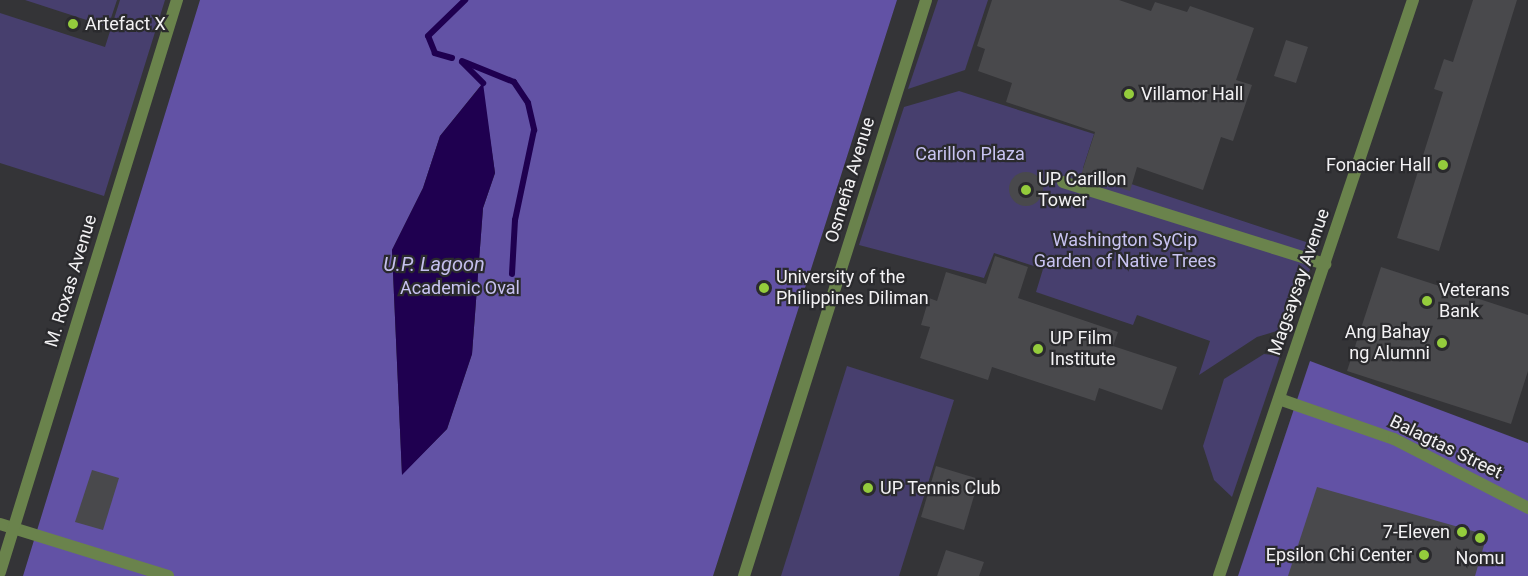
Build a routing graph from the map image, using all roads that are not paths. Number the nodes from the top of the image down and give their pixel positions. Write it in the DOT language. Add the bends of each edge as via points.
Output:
graph roads {
  1 [pos="177,0"];
  2 [pos="926,0"];
  3 [pos="1413,0"];
  4 [pos="1063,182"];
  5 [pos="1325,264"];
  6 [pos="1279,399"];
  7 [pos="1528,508"];
  8 [pos="0,524"];
  9 [pos="14,528"];
  10 [pos="0,572"];
  11 [pos="168,576"];
  12 [pos="744,576"];
  13 [pos="1219,576"];
  1 -- 9 [label="street, M. Roxas Avenue"];
  2 -- 12 [label="street, Osmeña Avenue"];
  3 -- 5 [label="street, Magsaysay Avenue"];
  4 -- 5 [label="street"];
  5 -- 6 [label="street, Magsaysay Avenue"];
  6 -- 7 [label="street, Balagtas Street" via="1394,439"];
  6 -- 13 [label="street, Magsaysay Avenue"];
  8 -- 9 [label="street"];
  9 -- 10 [label="street, M. Roxas Avenue"];
  9 -- 11 [label="street"];
}
